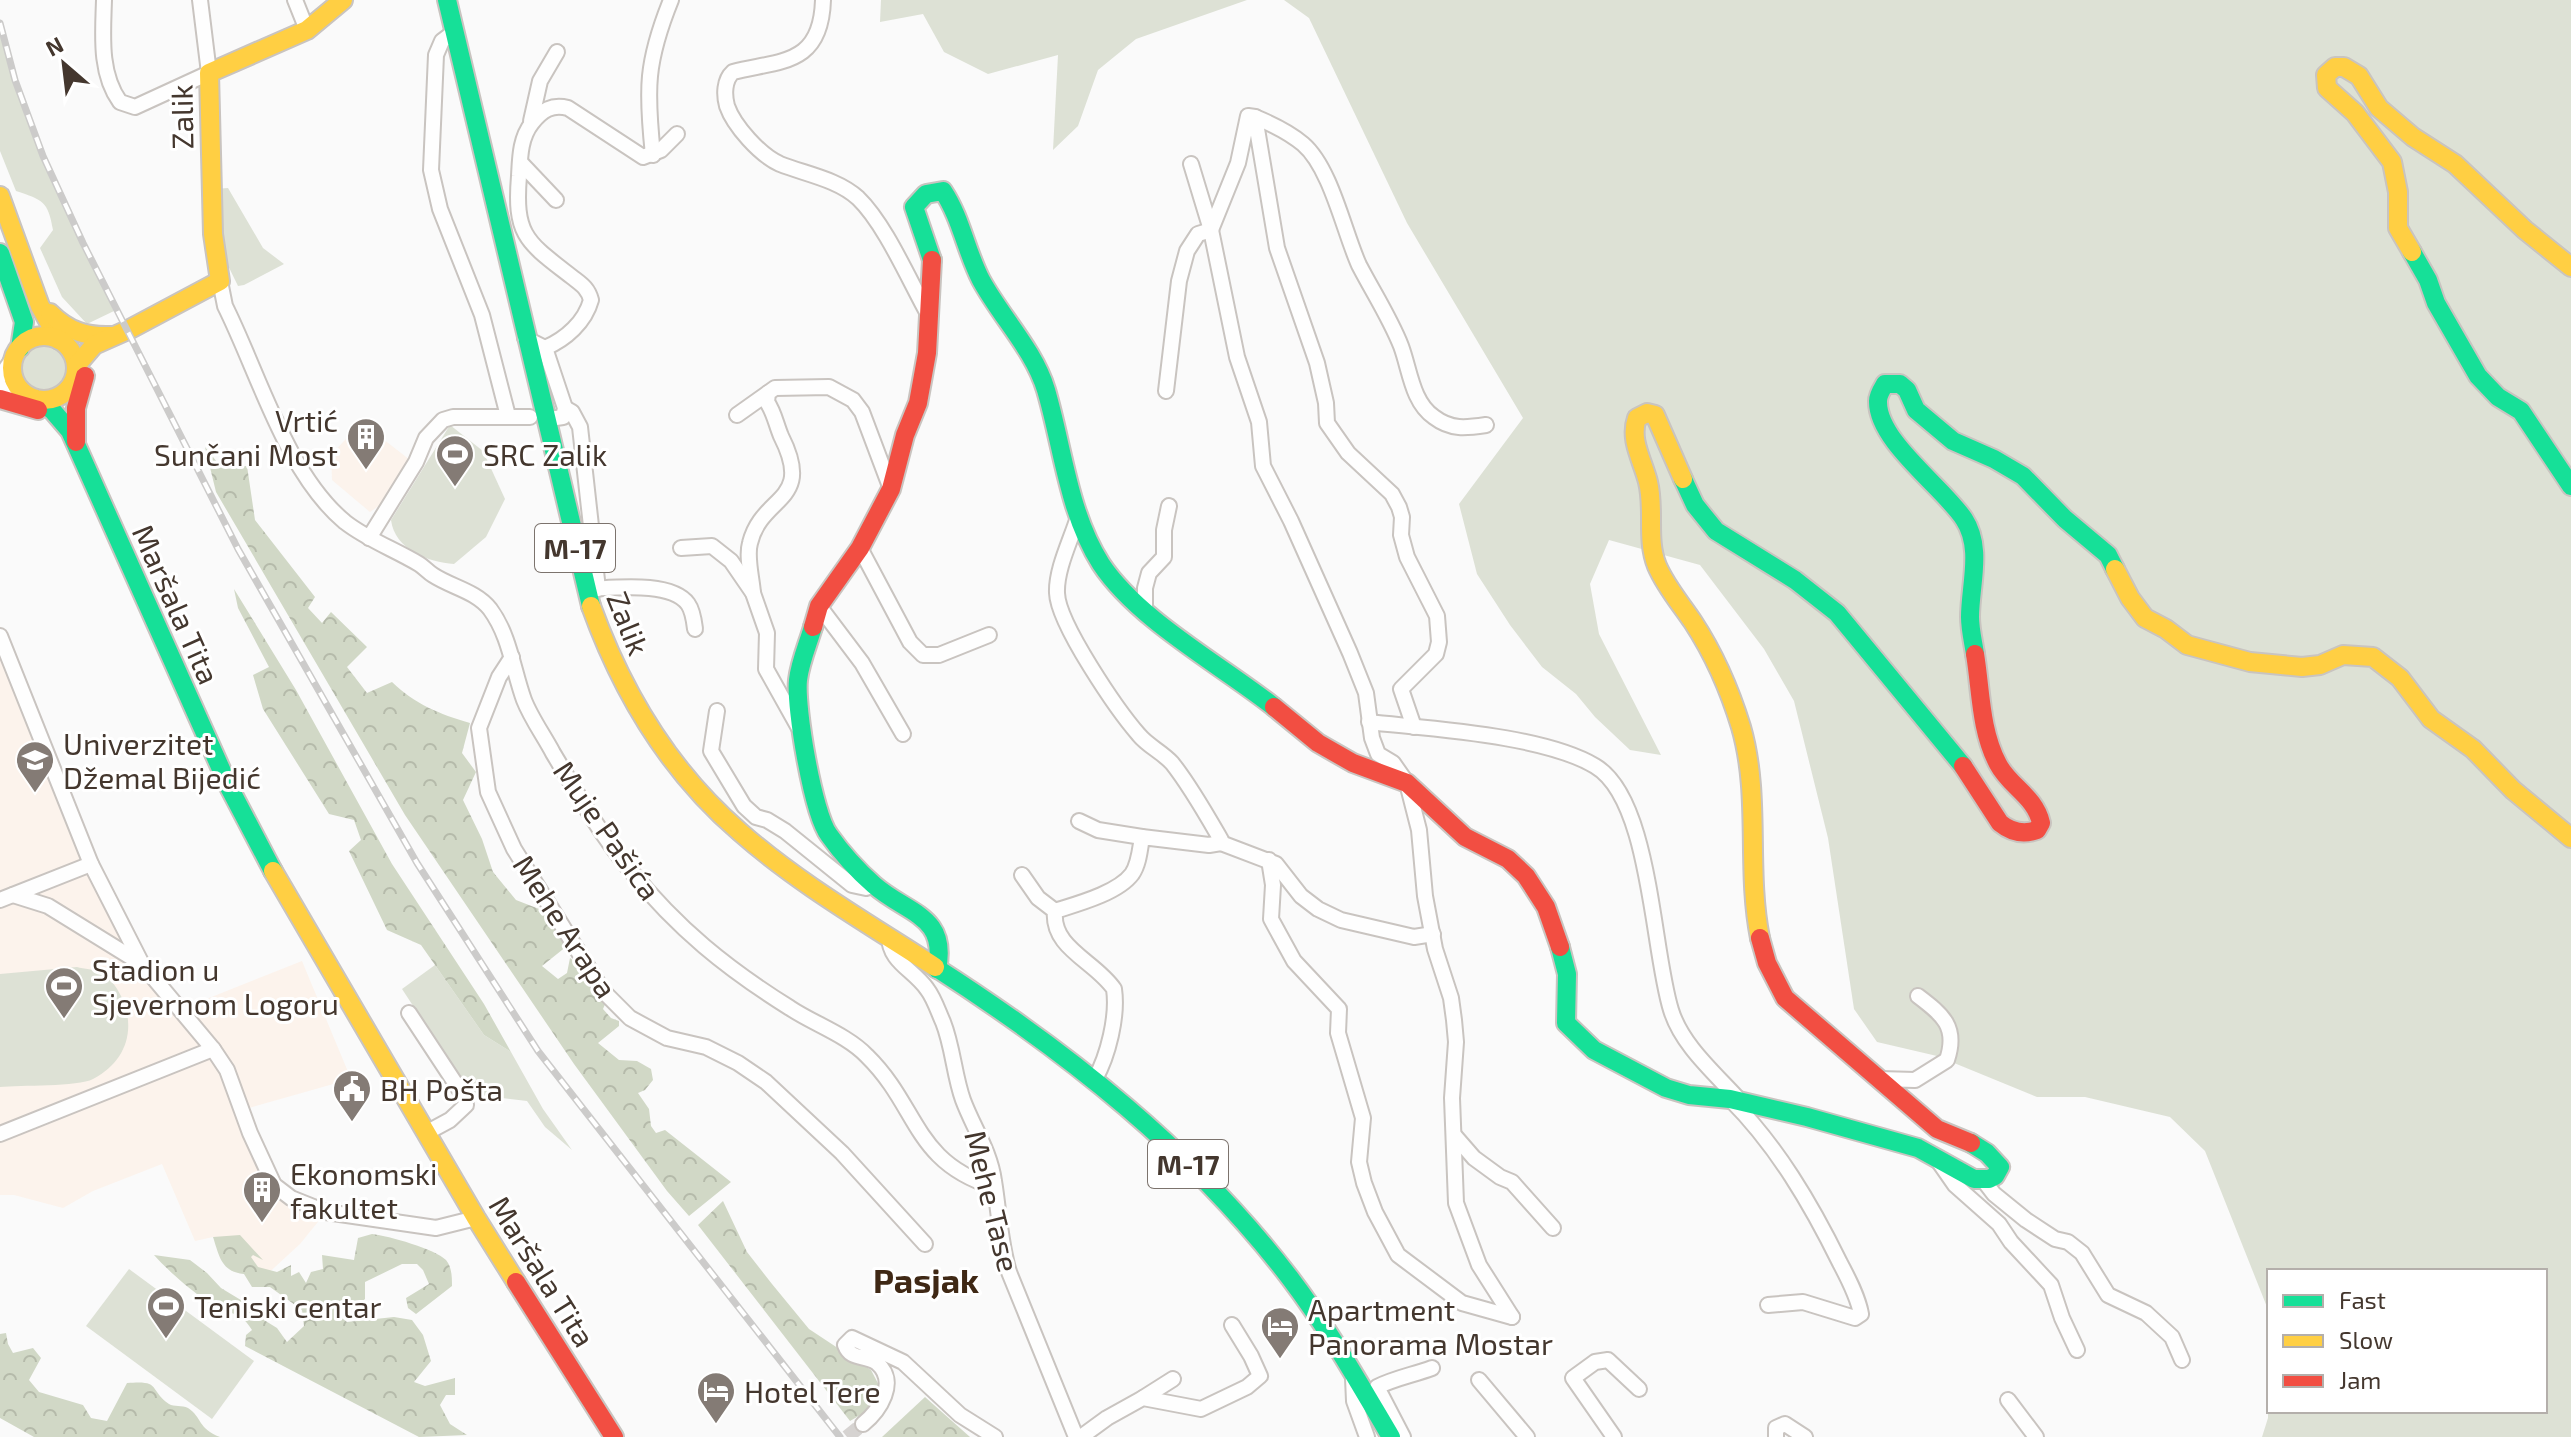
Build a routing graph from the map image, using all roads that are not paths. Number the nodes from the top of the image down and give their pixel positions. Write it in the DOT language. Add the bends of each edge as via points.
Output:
graph roads {
  1 [pos="104,0"];
  2 [pos="200,0"];
  3 [pos="295,0"];
  4 [pos="343,0"];
  5 [pos="671,0"];
  6 [pos="823,0"];
  7 [pos="448,6"];
  8 [pos="307,30"];
  9 [pos="454,32"];
  10 [pos="557,52"];
  11 [pos="209,73"];
  12 [pos="1255,117"];
  13 [pos="530,125"];
  14 [pos="677,134"];
  15 [pos="653,155"];
  16 [pos="520,162"];
  17 [pos="1191,164"];
  18 [pos="0,196"];
  19 [pos="556,200"];
  20 [pos="1211,230"];
  21 [pos="0,253"];
  22 [pos="2571,267"];
  23 [pos="220,281"];
  24 [pos="29,303"];
  25 [pos="928,314"];
  26 [pos="115,336"];
  27 [pos="525,338"];
  28 [pos="61,341"];
  29 [pos="94,345"];
  30 [pos="545,348"];
  31 [pos="11,355"];
  32 [pos="76,366"];
  33 [pos="0,377"];
  34 [pos="72,385"];
  35 [pos="0,388"];
  36 [pos="1166,391"];
  37 [pos="768,393"];
  38 [pos="31,397"];
  39 [pos="0,399"];
  40 [pos="737,415"];
  41 [pos="508,416"];
  42 [pos="530,417"];
  43 [pos="1486,425"];
  44 [pos="70,431"];
  45 [pos="77,450"];
  46 [pos="2571,486"];
  47 [pos="891,489"];
  48 [pos="1169,506"];
  49 [pos="1078,517"];
  50 [pos="369,538"];
  51 [pos="681,548"];
  52 [pos="860,548"];
  53 [pos="592,589"];
  54 [pos="753,593"];
  55 [pos="819,606"];
  56 [pos="1145,613"];
  57 [pos="695,629"];
  58 [pos="989,635"];
  59 [pos="0,636"];
  60 [pos="512,657"];
  61 [pos="717,711"];
  62 [pos="1369,722"];
  63 [pos="1414,727"];
  64 [pos="903,734"];
  65 [pos="804,735"];
  66 [pos="1407,783"];
  67 [pos="1079,821"];
  68 [pos="1142,837"];
  69 [pos="2571,838"];
  70 [pos="1221,843"];
  71 [pos="1269,860"];
  72 [pos="91,864"];
  73 [pos="1022,875"];
  74 [pos="874,885"];
  75 [pos="7,898"];
  76 [pos="1055,911"];
  77 [pos="924,919"];
  78 [pos="1433,934"];
  79 [pos="889,936"];
  80 [pos="918,956"];
  81 [pos="142,964"];
  82 [pos="937,969"];
  83 [pos="1918,996"];
  84 [pos="409,1013"];
  85 [pos="213,1049"];
  86 [pos="1876,1078"];
  87 [pos="1095,1079"];
  88 [pos="1735,1100"];
  89 [pos="426,1133"];
  90 [pos="0,1134"];
  91 [pos="1454,1135"];
  92 [pos="1934,1155"];
  93 [pos="1984,1181"];
  94 [pos="994,1187"];
  95 [pos="476,1218"];
  96 [pos="1553,1228"];
  97 [pos="925,1244"];
  98 [pos="1768,1305"];
  99 [pos="1232,1325"];
  100 [pos="2077,1350"];
  101 [pos="2182,1360"];
  102 [pos="1432,1368"];
  103 [pos="1353,1374"];
  104 [pos="1173,1379"];
  105 [pos="1479,1380"];
  106 [pos="1639,1389"];
  107 [pos="1143,1398"];
  108 [pos="2008,1400"];
  109 [pos="863,1424"];
  110 [pos="1077,1435"];
  111 [pos="2031,1435"];
  112 [pos="614,1437"];
  113 [pos="995,1437"];
  114 [pos="1367,1437"];
  115 [pos="1391,1437"];
  116 [pos="1403,1437"];
  117 [pos="1531,1437"];
  118 [pos="1614,1437"];
  119 [pos="1776,1437"];
  120 [pos="1805,1437"];
  1 -- 11 [label="street" via="102,49 120,102 135,107"];
  2 -- 11 [label="street, Zalik"];
  3 -- 8 [label="street"];
  4 -- 8 [label="street"];
  5 -- 15 [label="street" via="651,56 647,86"];
  6 -- 25 [label="street" via="817,30 798,56 727,78 730,116 777,163 842,186 859,199"];
  7 -- 9 [label="street, Zalik / M-17"];
  8 -- 11 [label="street"];
  9 -- 27 [label="street, Zalik / M-17"];
  9 -- 41 [label="street" via="436,55 431,170 440,209 482,315"];
  10 -- 13 [label="street" via="540,81"];
  11 -- 23 [label="street, Zalik" via="213,234"];
  12 -- 20 [label="street" via="1248,116 1244,125 1238,163"];
  12 -- 43 [label="street" via="1306,146 1321,171 1358,261 1394,329 1413,389 1432,417 1459,429"];
  12 -- 63 [label="street" via="1277,248 1317,363 1327,423 1348,453 1392,494 1402,517 1407,557 1437,616 1436,654 1401,689"];
  13 -- 15 [label="street" via="545,109 568,108 643,157"];
  13 -- 16 [label="street"];
  14 -- 15 [label="street"];
  16 -- 19 [label="street"];
  16 -- 30 [label="street" via="517,204 522,229 540,252 584,286 591,300 567,336"];
  17 -- 20 [label="street"];
  18 -- 24 [label="street"];
  20 -- 36 [label="street" via="1198,234 1182,263"];
  20 -- 62 [label="street" via="1237,357 1259,422 1263,466 1350,653 1366,693"];
  21 -- 24 [label="street"];
  22 -- 46 [label="street" via="2455,164 2379,108 2359,76 2344,67 2326,75 2327,88 2355,113 2392,162 2398,228 2478,376 2521,411"];
  23 -- 26 [label="street"];
  23 -- 50 [label="street, Muje Pašića" via="225,306 307,480 332,510"];
  24 -- 26 [label="street" via="83,335"];
  24 -- 28 [label="street"];
  24 -- 31 [label="street"];
  25 -- 47 [label="street" via="924,379"];
  25 -- 49 [label="street" via="931,249 914,207 936,190 943,191 954,207 982,281 1045,387"];
  26 -- 29 [label="street"];
  26 -- 45 [label="street" via="86,374 76,398"];
  27 -- 30 [label="street"];
  27 -- 53 [label="street, Zalik / M-17"];
  28 -- 29 [label="street"];
  28 -- 31 [label="street" via="38,337"];
  28 -- 32 [label="street"];
  29 -- 32 [label="street"];
  30 -- 53 [label="street" via="561,413 572,412 580,427"];
  31 -- 33 [label="street"];
  31 -- 38 [label="street" via="14,378"];
  32 -- 34 [label="street"];
  34 -- 38 [label="street" via="56,398"];
  34 -- 44 [label="street, Maršala Tita"];
  35 -- 38 [label="street"];
  37 -- 40 [label="street"];
  37 -- 47 [label="street" via="775,388 829,387 853,400"];
  37 -- 54 [label="street" via="794,474 786,495 756,526 749,546"];
  38 -- 44 [label="street, Maršala Tita" via="52,410"];
  39 -- 45 [label="street" via="36,409"];
  41 -- 42 [label="street"];
  41 -- 50 [label="street" via="443,420 426,438"];
  44 -- 45 [label="street, Maršala Tita"];
  45 -- 89 [label="street, Maršala Tita" via="229,787 288,899"];
  47 -- 52 [label="street"];
  48 -- 56 [label="street" via="1164,557 1149,573"];
  49 -- 56 [label="street" via="1101,563"];
  49 -- 70 [label="street" via="1057,599 1103,687 1142,739 1171,762"];
  50 -- 60 [label="street, Muje Pašića" via="489,607"];
  51 -- 54 [label="street" via="712,546 731,561"];
  52 -- 55 [label="street"];
  52 -- 58 [label="street" via="910,642 923,655 939,655"];
  53 -- 57 [label="street" via="646,588 678,594 689,605"];
  53 -- 79 [label="street, Zalik / M-17" via="598,631 634,705 702,796 776,861"];
  54 -- 65 [label="street" via="767,633 766,669"];
  55 -- 64 [label="street" via="862,663"];
  55 -- 65 [label="street" via="798,680"];
  56 -- 66 [label="street" via="1318,743"];
  59 -- 72 [label="street"];
  60 -- 94 [label="street, Muje Pašića" via="524,702 574,791 662,908 736,974 864,1053 935,1152 961,1174"];
  60 -- 97 [label="street, Mehe Arapa" via="479,728 488,792 514,849 603,991 630,1018 667,1038 706,1047 766,1082 842,1153"];
  61 -- 74 [label="street" via="711,751 744,806 785,831 852,885"];
  62 -- 63 [label="street"];
  62 -- 66 [label="street" via="1378,754 1393,763"];
  63 -- 88 [label="street" via="1553,750 1596,766 1617,786 1633,823 1671,1010 1687,1041"];
  65 -- 74 [label="street" via="816,807 827,833"];
  66 -- 78 [label="street"];
  66 -- 88 [label="street" via="1465,837 1508,859 1526,876 1546,907 1564,960 1566,1023 1577,1036 1608,1059 1666,1088"];
  67 -- 68 [label="street" via="1098,830"];
  68 -- 70 [label="street"];
  68 -- 76 [label="street" via="1133,873 1123,884"];
  69 -- 86 [label="street" via="2473,749 2431,719 2400,678 2373,657 2343,655 2302,667 2250,662 2187,645 2145,618 2096,543 2023,476 1953,441 1916,410 1907,390 1892,382 1877,392 1877,409 1911,461 1965,520 1972,535 1970,619 1988,740 2006,777 2033,799 2041,823 2028,833 2008,830 1948,745 1837,613 1703,519 1683,484 1666,434 1655,415 1647,413 1637,418 1632,435 1650,489 1654,557 1728,686 1749,758 1755,896 1767,967 1785,998"];
  70 -- 71 [label="street"];
  71 -- 78 [label="street" via="1301,896 1341,920 1414,937"];
  71 -- 91 [label="street" via="1271,919 1294,961 1339,1009 1338,1033 1363,1118 1359,1162 1375,1212 1398,1255 1462,1303 1512,1317 1479,1265 1462,1225 1454,1184"];
  72 -- 75 [label="street"];
  72 -- 81 [label="street"];
  73 -- 76 [label="street"];
  74 -- 77 [label="street"];
  75 -- 81 [label="street" via="48,906"];
  76 -- 87 [label="street" via="1061,941 1114,989 1113,1019"];
  77 -- 80 [label="street" via="928,933"];
  77 -- 82 [label="street" via="940,941"];
  78 -- 91 [label="street" via="1451,998 1456,1042"];
  79 -- 80 [label="street, Zalik / M-17"];
  79 -- 94 [label="street, Mehe Tase" via="892,955 928,990 946,1030 963,1100 987,1151"];
  80 -- 82 [label="street, M-17"];
  81 -- 85 [label="street"];
  82 -- 87 [label="street, M-17"];
  83 -- 86 [label="street" via="1943,1015 1953,1043 1947,1060 1915,1080"];
  84 -- 89 [label="street" via="466,1105"];
  85 -- 90 [label="street"];
  85 -- 95 [label="street" via="227,1070 268,1177 291,1198 326,1212 436,1228"];
  86 -- 93 [label="street" via="1937,1129 1968,1141 1995,1160 2000,1167"];
  87 -- 103 [label="street, M-17" via="1176,1150 1247,1228 1313,1309"];
  88 -- 92 [label="street"];
  88 -- 98 [label="street" via="1821,1223 1861,1314 1847,1317 1803,1302"];
  89 -- 95 [label="street, Maršala Tita"];
  91 -- 96 [label="street" via="1474,1158 1512,1182"];
  92 -- 93 [label="street"];
  92 -- 100 [label="street" via="1955,1185 1999,1224 2051,1285"];
  93 -- 101 [label="street" via="2026,1220 2082,1253 2108,1295 2146,1313 2172,1337"];
  94 -- 110 [label="street, Mehe Tase" via="1009,1272"];
  95 -- 112 [label="street, Maršala Tita"];
  99 -- 107 [label="street" via="1260,1376 1247,1387 1201,1409"];
  102 -- 116 [label="street" via="1377,1387"];
  103 -- 114 [label="street" via="1354,1401"];
  103 -- 115 [label="street, M-17"];
  104 -- 107 [label="street"];
  105 -- 117 [label="street"];
  106 -- 118 [label="street" via="1608,1360 1595,1362 1573,1378"];
  107 -- 110 [label="street"];
  108 -- 111 [label="street"];
  109 -- 113 [label="street" via="886,1393 883,1372 871,1360 852,1355 845,1345 852,1338 903,1362 960,1415"];
  119 -- 120 [label="street" via="1776,1428 1785,1424"];
}
